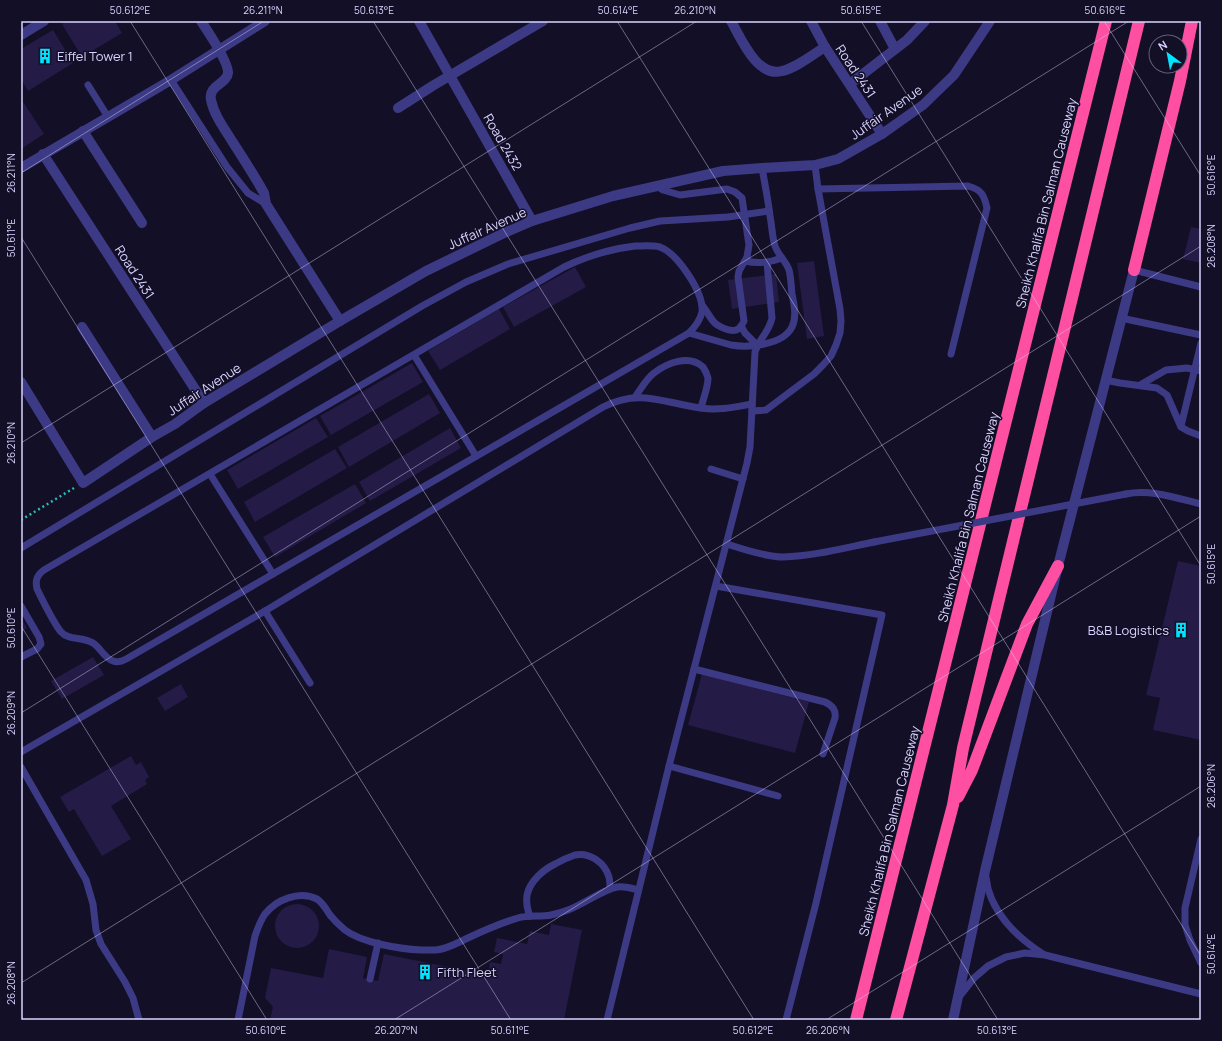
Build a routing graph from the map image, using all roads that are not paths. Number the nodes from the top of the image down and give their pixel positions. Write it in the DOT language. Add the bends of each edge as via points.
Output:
graph roads {
  1 [pos="44,21"];
  2 [pos="201,21"];
  3 [pos="265,21"];
  4 [pos="419,21"];
  5 [pos="543,21"];
  6 [pos="731,21"];
  7 [pos="811,21"];
  8 [pos="880,21"];
  9 [pos="925,21"];
  10 [pos="990,21"];
  11 [pos="1106,21"];
  12 [pos="1139,21"];
  13 [pos="1192,21"];
  14 [pos="21,35"];
  15 [pos="825,47"];
  16 [pos="219,49"];
  17 [pos="895,49"];
  18 [pos="450,76"];
  19 [pos="171,80"];
  20 [pos="850,84"];
  21 [pos="88,85"];
  22 [pos="398,108"];
  23 [pos="108,117"];
  24 [pos="83,131"];
  25 [pos="882,134"];
  26 [pos="44,154"];
  27 [pos="816,165"];
  28 [pos="21,168"];
  29 [pos="762,168"];
  30 [pos="657,186"];
  31 [pos="818,190"];
  32 [pos="266,204"];
  33 [pos="770,211"];
  34 [pos="745,215"];
  35 [pos="532,221"];
  36 [pos="142,222"];
  37 [pos="782,258"];
  38 [pos="745,261"];
  39 [pos="766,263"];
  40 [pos="1134,270"];
  41 [pos="1201,286"];
  42 [pos="702,305"];
  43 [pos="1121,318"];
  44 [pos="340,321"];
  45 [pos="741,326"];
  46 [pos="82,327"];
  47 [pos="689,333"];
  48 [pos="1201,335"];
  49 [pos="1201,342"];
  50 [pos="757,345"];
  51 [pos="951,354"];
  52 [pos="414,355"];
  53 [pos="1201,371"];
  54 [pos="1105,380"];
  55 [pos="21,382"];
  56 [pos="1140,385"];
  57 [pos="635,397"];
  58 [pos="204,403"];
  59 [pos="752,407"];
  60 [pos="701,408"];
  61 [pos="1181,426"];
  62 [pos="1201,436"];
  63 [pos="152,437"];
  64 [pos="476,456"];
  65 [pos="711,469"];
  66 [pos="210,474"];
  67 [pos="743,479"];
  68 [pos="1201,504"];
  69 [pos="726,544"];
  70 [pos="21,548"];
  71 [pos="1058,566"];
  72 [pos="273,574"];
  73 [pos="716,586"];
  74 [pos="21,606"];
  75 [pos="265,611"];
  76 [pos="21,657"];
  77 [pos="694,669"];
  78 [pos="310,683"];
  79 [pos="21,752"];
  80 [pos="823,754"];
  81 [pos="669,766"];
  82 [pos="21,767"];
  83 [pos="778,796"];
  84 [pos="953,805"];
  85 [pos="1201,839"];
  86 [pos="985,871"];
  87 [pos="610,889"];
  88 [pos="638,890"];
  89 [pos="530,916"];
  90 [pos="378,943"];
  91 [pos="1045,955"];
  92 [pos="1201,963"];
  93 [pos="370,979"];
  94 [pos="1201,994"];
  95 [pos="957,1001"];
  96 [pos="138,1020"];
  97 [pos="238,1020"];
  98 [pos="607,1020"];
  99 [pos="786,1020"];
  100 [pos="856,1020"];
  101 [pos="896,1020"];
  102 [pos="953,1020"];
  1 -- 14 [label="street"];
  2 -- 16 [label="street"];
  3 -- 16 [label="street"];
  4 -- 18 [label="street, Road 2432"];
  5 -- 18 [label="street"];
  6 -- 15 [label="street" via="752,56 758,63 775,73 789,69"];
  7 -- 15 [label="street, Road 2431"];
  8 -- 17 [label="street"];
  9 -- 17 [label="street"];
  10 -- 25 [label="street, Juffair Avenue" via="954,76 923,105"];
  11 -- 100 [label="highway, Sheikh Khalifa Bin Salman Causeway"];
  12 -- 84 [label="highway" via="963,748"];
  13 -- 40 [label="highway"];
  15 -- 20 [label="street, Road 2431"];
  16 -- 19 [label="street"];
  16 -- 32 [label="street" via="228,70 225,79 212,89 211,100 217,117 264,193"];
  17 -- 20 [label="street"];
  18 -- 22 [label="street"];
  18 -- 35 [label="street, Road 2432"];
  19 -- 23 [label="street"];
  19 -- 32 [label="lane" via="227,167 248,193"];
  20 -- 25 [label="street, Road 2431"];
  21 -- 23 [label="lane"];
  23 -- 24 [label="street"];
  24 -- 26 [label="street"];
  24 -- 36 [label="street"];
  25 -- 27 [label="street, Juffair Avenue" via="838,159"];
  26 -- 28 [label="street"];
  26 -- 58 [label="street, Road 2431"];
  27 -- 29 [label="street, Juffair Avenue"];
  27 -- 31 [label="lane"];
  29 -- 30 [label="street, Juffair Avenue" via="723,171"];
  29 -- 33 [label="lane"];
  30 -- 34 [label="lane" via="680,195 727,190 735,192 742,198"];
  30 -- 35 [label="street, Juffair Avenue" via="613,196"];
  31 -- 51 [label="lane" via="968,186 976,188 984,196 986,208"];
  31 -- 59 [label="lane" via="840,309 840,333 831,356 814,374 766,410"];
  32 -- 44 [label="street"];
  33 -- 34 [label="lane"];
  33 -- 37 [label="lane" via="776,247"];
  34 -- 38 [label="lane" via="748,245"];
  34 -- 70 [label="lane" via="645,224 508,264 466,282 416,309"];
  35 -- 44 [label="street, Juffair Avenue" via="452,258"];
  37 -- 39 [label="lane"];
  37 -- 50 [label="lane" via="790,276 795,319 788,333 781,338"];
  38 -- 39 [label="lane"];
  38 -- 45 [label="lane" via="738,277 744,314"];
  39 -- 50 [label="lane" via="772,318 771,326"];
  40 -- 41 [label="lane"];
  40 -- 43 [label="street"];
  42 -- 45 [label="lane" via="713,321 722,328 735,330"];
  42 -- 47 [label="lane" via="699,321"];
  42 -- 52 [label="lane" via="685,271 667,251 650,246 620,248 592,255 564,267"];
  43 -- 48 [label="lane"];
  43 -- 54 [label="street"];
  44 -- 58 [label="street, Juffair Avenue"];
  45 -- 50 [label="lane"];
  46 -- 63 [label="street"];
  47 -- 50 [label="lane" via="731,345"];
  47 -- 64 [label="lane"];
  49 -- 61 [label="lane"];
  50 -- 59 [label="lane"];
  52 -- 64 [label="lane"];
  52 -- 66 [label="lane"];
  53 -- 56 [label="lane" via="1187,368 1166,370"];
  54 -- 56 [label="lane"];
  54 -- 71 [label="street"];
  55 -- 63 [label="street, Juffair Avenue" via="83,483"];
  56 -- 61 [label="lane" via="1157,388 1167,395"];
  57 -- 60 [label="lane"];
  57 -- 60 [label="lane" via="661,368 690,361 705,369 708,377"];
  57 -- 75 [label="lane" via="603,407"];
  58 -- 63 [label="street, Juffair Avenue"];
  59 -- 60 [label="lane"];
  59 -- 67 [label="lane" via="750,446"];
  61 -- 62 [label="lane"];
  64 -- 72 [label="lane"];
  65 -- 67 [label="lane"];
  66 -- 72 [label="lane"];
  66 -- 72 [label="lane" via="40,573 36,583 37,589 61,632 70,638 92,642 107,658 121,662"];
  67 -- 69 [label="lane"];
  68 -- 69 [label="lane, bridge" via="1156,493 1140,492 827,551 782,557"];
  69 -- 73 [label="lane"];
  71 -- 84 [label="highway" via="1027,624 972,770"];
  71 -- 86 [label="street"];
  73 -- 77 [label="lane"];
  73 -- 99 [label="lane" via="882,615 816,903"];
  74 -- 76 [label="lane" via="41,640 37,650"];
  75 -- 78 [label="lane"];
  75 -- 79 [label="lane"];
  77 -- 80 [label="lane" via="830,704 834,708 835,718"];
  77 -- 81 [label="lane"];
  81 -- 83 [label="lane"];
  81 -- 88 [label="lane"];
  82 -- 96 [label="lane" via="86,880 101,944 133,998"];
  84 -- 101 [label="highway"];
  85 -- 92 [label="lane" via="1185,908 1185,925"];
  86 -- 91 [label="lane" via="987,888 1006,922 1028,945"];
  86 -- 95 [label="street"];
  87 -- 88 [label="lane" via="624,887"];
  87 -- 89 [label="lane" via="567,910 550,915"];
  87 -- 89 [label="lane" via="605,868 587,855 576,855 550,867 531,884 526,906"];
  88 -- 98 [label="lane"];
  89 -- 90 [label="lane" via="507,922 437,950 419,950"];
  90 -- 93 [label="lane"];
  90 -- 97 [label="lane" via="345,930 316,899 296,896 284,900 265,914 259,925"];
  91 -- 94 [label="lane"];
  91 -- 95 [label="lane" via="1025,953 1006,957 988,966 974,978"];
  95 -- 102 [label="street"];
}
